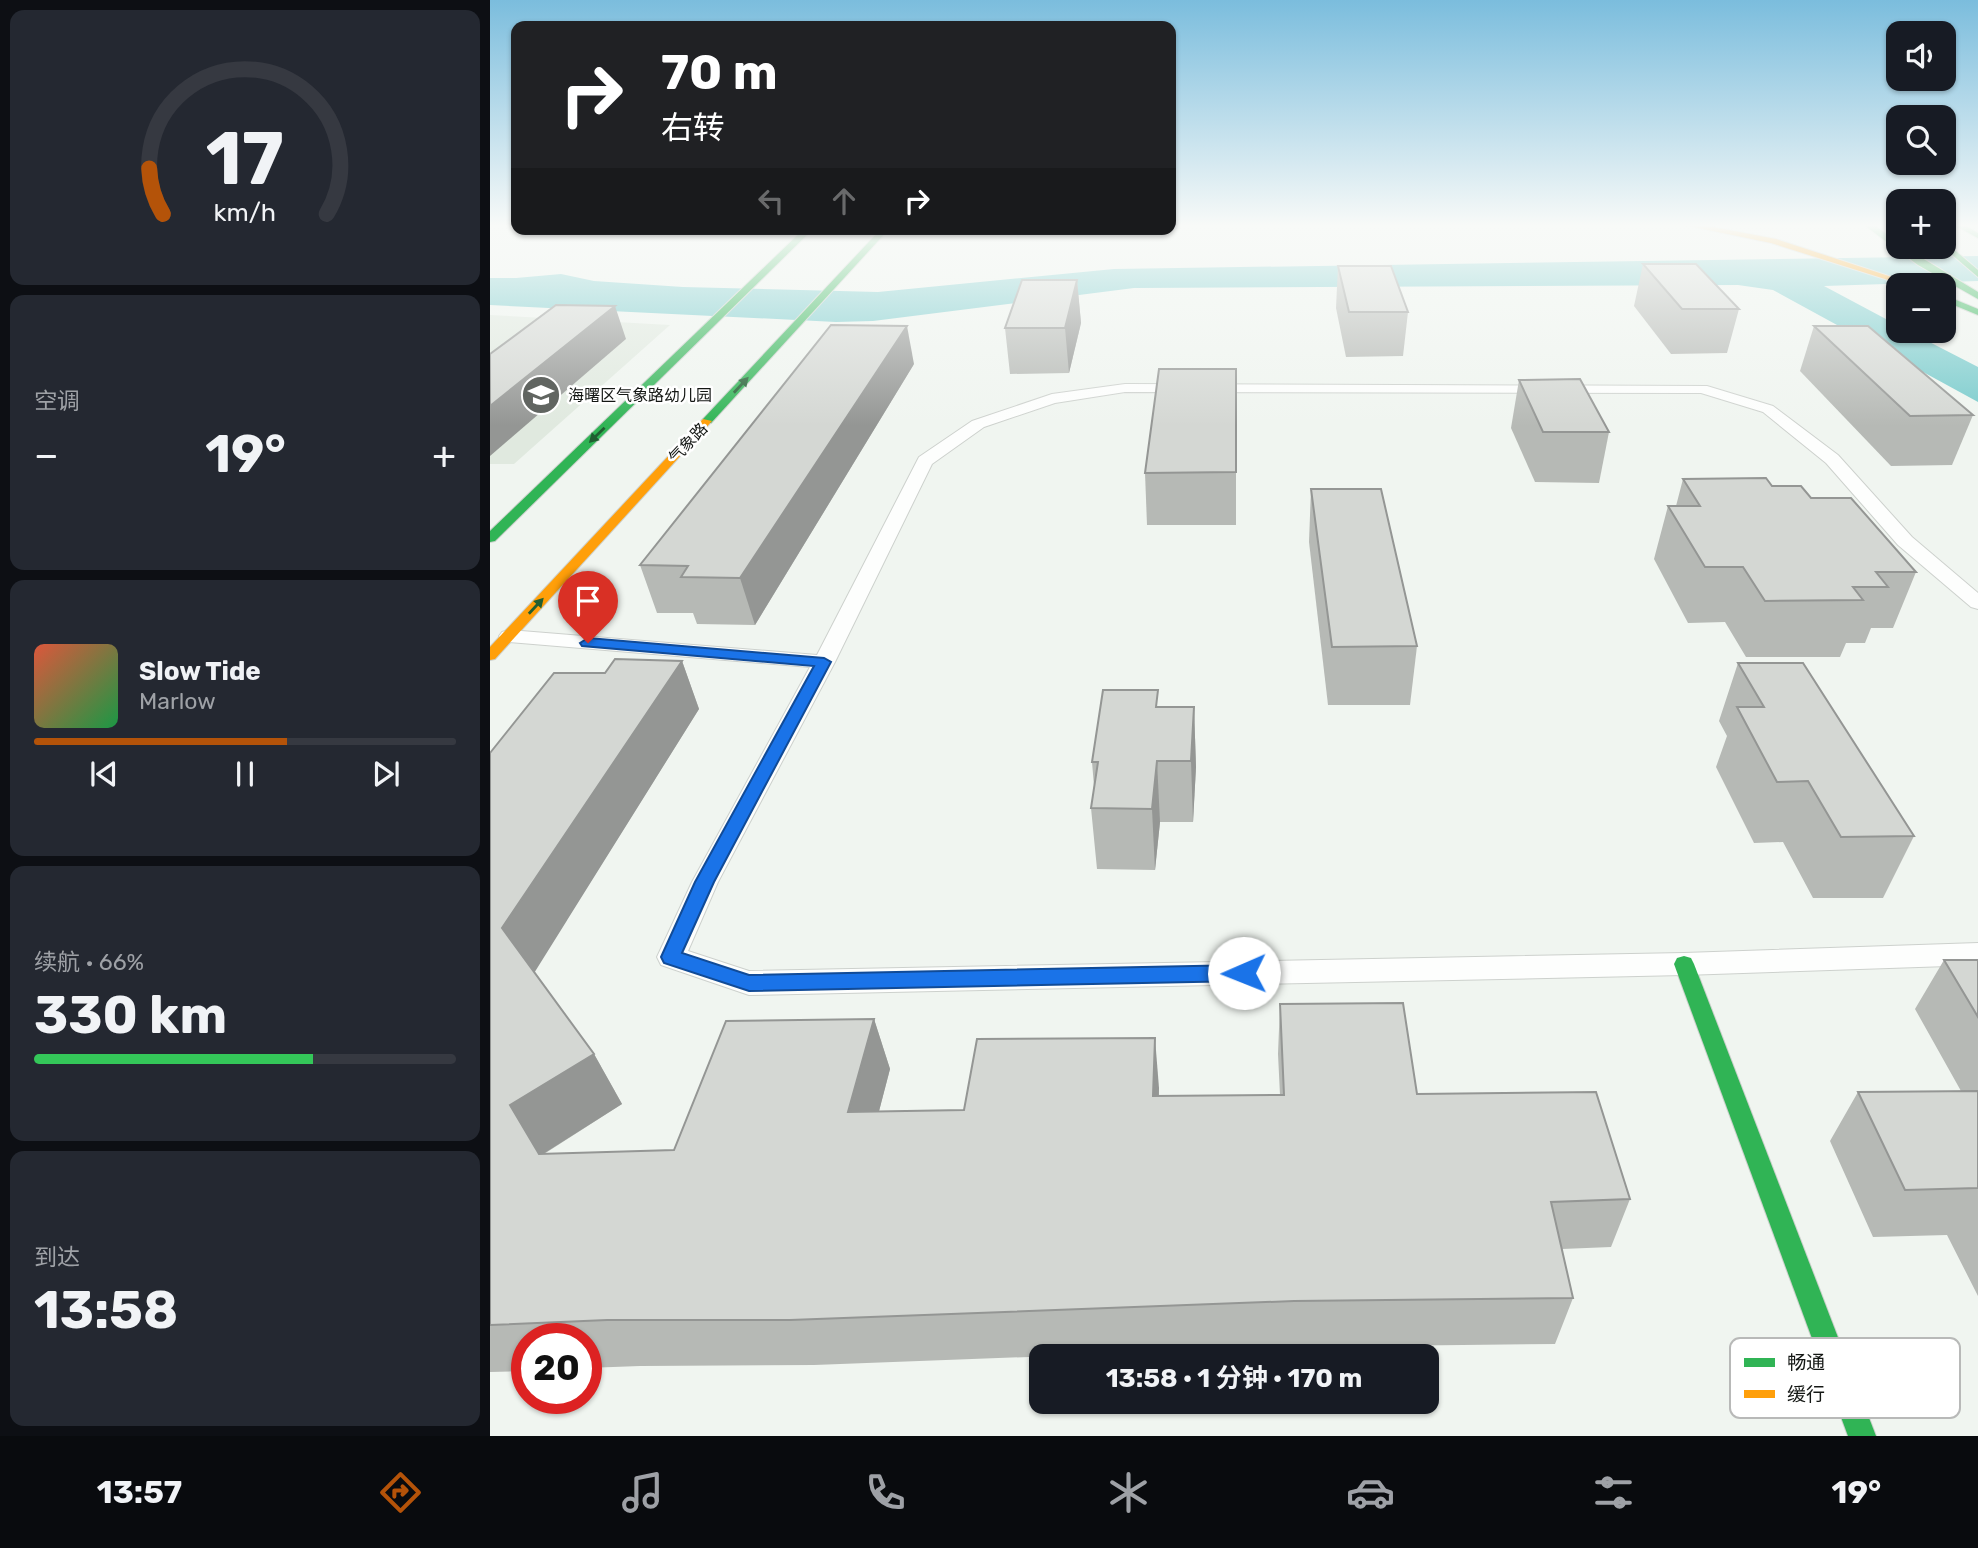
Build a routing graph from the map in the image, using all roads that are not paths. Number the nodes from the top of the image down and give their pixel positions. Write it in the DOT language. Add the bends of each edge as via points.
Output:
graph roads {
  1 [pos="746,292"];
  2 [pos="827,292"];
  3 [pos="1956,303"];
  4 [pos="1978,312"];
  5 [pos="490,538"];
  6 [pos="1978,603"];
  7 [pos="509,636"];
  8 [pos="490,656"];
  9 [pos="824,662"];
  10 [pos="1978,954"];
  11 [pos="1684,964"];
  12 [pos="1825,1338"];
  13 [pos="1855,1418"];
  14 [pos="1862,1436"];
  1 -- 5 [label="main road, one-way"];
  7 -- 2 [label="main road, 气象路, one-way"];
  3 -- 4 [label="main road"];
  6 -- 9 [label="lane" via="1905,541 1832,459 1768,409 1702,389 1125,388 1052,399 978,424 925,461"];
  7 -- 8 [label="main road, 气象路"];
  7 -- 9 [label="lane"];
  9 -- 11 [label="lane" via="705,882 671,957 749,983"];
  10 -- 11 [label="lane"];
  11 -- 12 [label="main road"];
  13 -- 14 [label="main road"];
}
